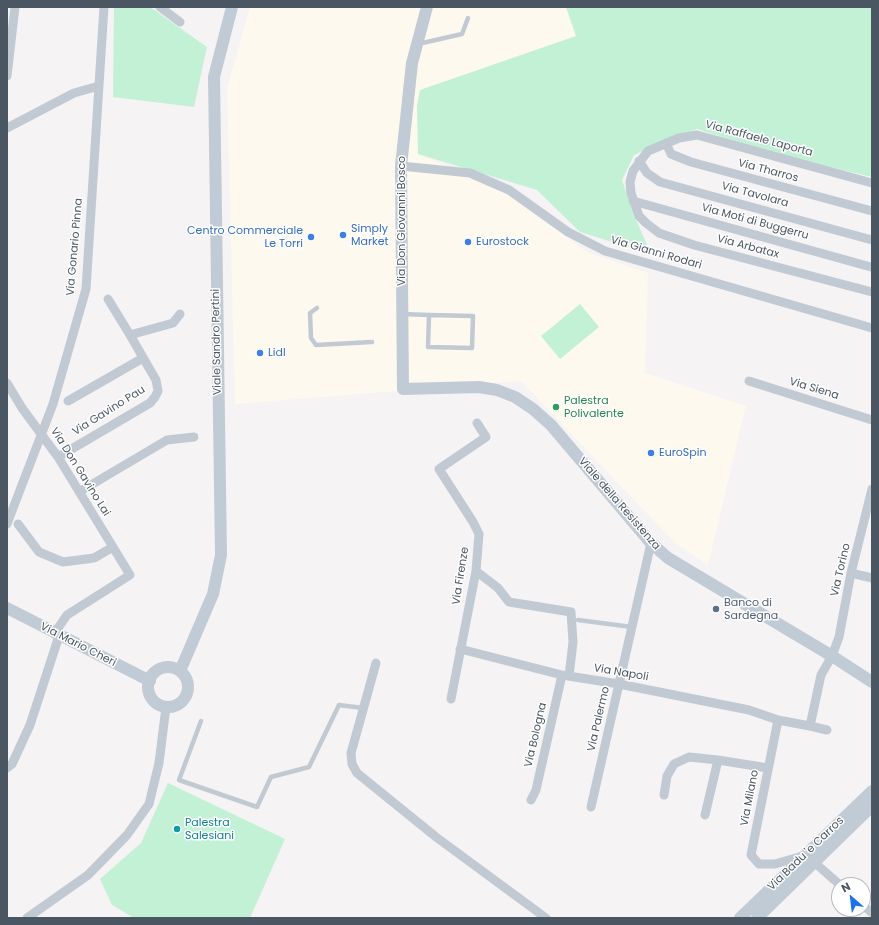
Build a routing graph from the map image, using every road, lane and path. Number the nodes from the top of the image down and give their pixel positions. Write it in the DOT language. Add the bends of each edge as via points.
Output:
graph roads {
  1 [pos="15,7"];
  2 [pos="104,7"];
  3 [pos="160,7"];
  4 [pos="232,7"];
  5 [pos="427,7"];
  6 [pos="468,18"];
  7 [pos="180,22"];
  8 [pos="417,44"];
  9 [pos="7,76"];
  10 [pos="99,86"];
  11 [pos="7,128"];
  12 [pos="666,143"];
  13 [pos="639,161"];
  14 [pos="400,166"];
  15 [pos="872,183"];
  16 [pos="633,201"];
  17 [pos="872,211"];
  18 [pos="872,240"];
  19 [pos="871,267"];
  20 [pos="872,292"];
  21 [pos="108,299"];
  22 [pos="317,308"];
  23 [pos="180,314"];
  24 [pos="402,314"];
  25 [pos="429,315"];
  26 [pos="872,328"];
  27 [pos="130,335"];
  28 [pos="372,342"];
  29 [pos="143,358"];
  30 [pos="749,381"];
  31 [pos="7,383"];
  32 [pos="403,389"];
  33 [pos="68,401"];
  34 [pos="872,420"];
  35 [pos="478,423"];
  36 [pos="42,433"];
  37 [pos="194,437"];
  38 [pos="58,457"];
  39 [pos="872,489"];
  40 [pos="79,492"];
  41 [pos="868,522"];
  42 [pos="7,524"];
  43 [pos="18,524"];
  44 [pos="651,543"];
  45 [pos="113,547"];
  46 [pos="476,571"];
  47 [pos="851,573"];
  48 [pos="872,578"];
  49 [pos="7,608"];
  50 [pos="578,620"];
  51 [pos="632,627"];
  52 [pos="57,635"];
  53 [pos="460,649"];
  54 [pos="832,656"];
  55 [pos="376,663"];
  56 [pos="180,671"];
  57 [pos="566,676"];
  58 [pos="150,681"];
  59 [pos="872,682"];
  60 [pos="619,684"];
  61 [pos="451,699"];
  62 [pos="166,707"];
  63 [pos="363,708"];
  64 [pos="778,720"];
  65 [pos="200,721"];
  66 [pos="810,726"];
  67 [pos="828,730"];
  68 [pos="718,760"];
  69 [pos="7,768"];
  70 [pos="768,768"];
  71 [pos="872,791"];
  72 [pos="664,795"];
  73 [pos="531,800"];
  74 [pos="872,806"];
  75 [pos="591,807"];
  76 [pos="705,815"];
  77 [pos="810,859"];
  78 [pos="831,877"];
  79 [pos="27,918"];
  80 [pos="546,918"];
  81 [pos="740,918"];
  82 [pos="757,918"];
  1 -- 9 [label="street"];
  2 -- 10 [label="street, Via Gonario Pinna"];
  3 -- 7 [label="street"];
  4 -- 56 [label="main road, Viale Sandro Pertini" via="214,77 220,555 213,594"];
  5 -- 8 [label="main road, Via Don Giovanni Bosco"];
  6 -- 8 [label="lane" via="462,34"];
  8 -- 14 [label="main road, Via Don Giovanni Bosco" via="412,63"];
  10 -- 11 [label="street" via="74,93"];
  10 -- 36 [label="street, Via Gonario Pinna" via="86,289 58,390"];
  12 -- 13 [label="street, Via Raffaele Laporta" via="648,151"];
  12 -- 15 [label="street, Via Raffaele Laporta" via="697,135"];
  12 -- 17 [label="street, Via Tharros" via="671,154 691,162"];
  13 -- 16 [label="street, Via Raffaele Laporta" via="630,182"];
  13 -- 18 [label="street, Via Tavolara" via="647,173 660,182"];
  14 -- 24 [label="main road, Via Don Giovanni Bosco"];
  14 -- 26 [label="street, Via Gianni Rodari" via="470,173 509,190 568,232 606,251"];
  16 -- 19 [label="street, Via Moti di Buggerru"];
  16 -- 20 [label="street, Via Arbatax" via="639,216 646,223 659,233 674,239"];
  21 -- 27 [label="street, Via Gavino Pau"];
  22 -- 28 [label="lane" via="310,313 311,338 316,345"];
  23 -- 27 [label="street" via="173,323"];
  24 -- 25 [label="lane"];
  24 -- 32 [label="main road, Via Don Giovanni Bosco"];
  25 -- 25 [label="lane" via="428,347 472,348 473,316"];
  27 -- 29 [label="street, Via Gavino Pau"];
  29 -- 33 [label="street"];
  29 -- 38 [label="street, Via Gavino Pau" via="156,380 158,391 150,403"];
  30 -- 34 [label="street, Via Siena"];
  31 -- 36 [label="street, Via Don Gavino Lai" via="22,408"];
  32 -- 44 [label="main road, Viale della Resistenza" via="479,387 516,397 551,425"];
  35 -- 46 [label="street, Via Firenze" via="486,437 439,469 479,534"];
  36 -- 38 [label="street, Via Don Gavino Lai"];
  36 -- 42 [label="street, Via Gonario Pinna"];
  37 -- 40 [label="street" via="167,440"];
  38 -- 40 [label="street, Via Don Gavino Lai"];
  39 -- 41 [label="street, Via Torino"];
  40 -- 45 [label="street, Via Don Gavino Lai"];
  41 -- 47 [label="street, Via Torino"];
  43 -- 45 [label="street" via="40,552 63,562 94,558"];
  44 -- 51 [label="street, Via Palermo"];
  44 -- 54 [label="main road, Viale della Resistenza" via="668,558"];
  45 -- 52 [label="street, Via Don Gavino Lai" via="130,575 67,615"];
  46 -- 53 [label="street, Via Firenze"];
  46 -- 57 [label="street, Via Bologna" via="498,588 509,602 571,612 573,642"];
  47 -- 48 [label="street"];
  47 -- 54 [label="street, Via Torino"];
  49 -- 52 [label="main road, Via Mario Cheri"];
  50 -- 51 [label="lane"];
  51 -- 60 [label="street, Via Palermo"];
  52 -- 58 [label="main road, Via Mario Cheri"];
  52 -- 69 [label="street" via="30,725 12,764"];
  53 -- 57 [label="street, Via Napoli"];
  53 -- 61 [label="street, Via Firenze"];
  54 -- 59 [label="main road, Viale della Resistenza"];
  54 -- 66 [label="street" via="821,675"];
  55 -- 63 [label="street"];
  56 -- 58 [label="main road" via="170,667 160,669"];
  56 -- 62 [label="main road" via="187,679 187,694 176,706"];
  57 -- 60 [label="street, Via Napoli"];
  57 -- 73 [label="street, Via Bologna" via="536,790"];
  58 -- 62 [label="main road" via="148,690 151,698"];
  60 -- 64 [label="street, Via Napoli" via="749,710"];
  60 -- 75 [label="street, Via Palermo"];
  62 -- 79 [label="street" via="159,763 149,804 127,835 88,874"];
  63 -- 65 [label="lane" via="339,705 309,767 271,777 257,807 179,780"];
  63 -- 80 [label="street" via="351,753 352,764 357,773 436,837"];
  64 -- 66 [label="street"];
  64 -- 70 [label="street, Via Milano"];
  66 -- 67 [label="street"];
  68 -- 70 [label="street"];
  68 -- 72 [label="street" via="689,757 674,764 667,776"];
  68 -- 76 [label="street"];
  70 -- 77 [label="street, Via Milano" via="751,855 759,864"];
  71 -- 77 [label="main road, Via Badu 'e Carros"];
  74 -- 77 [label="main road, Via Badu 'e Carros"];
  77 -- 78 [label="street"];
  77 -- 81 [label="main road, Via Badu 'e Carros"];
  77 -- 82 [label="main road, Via Badu 'e Carros"];
}
